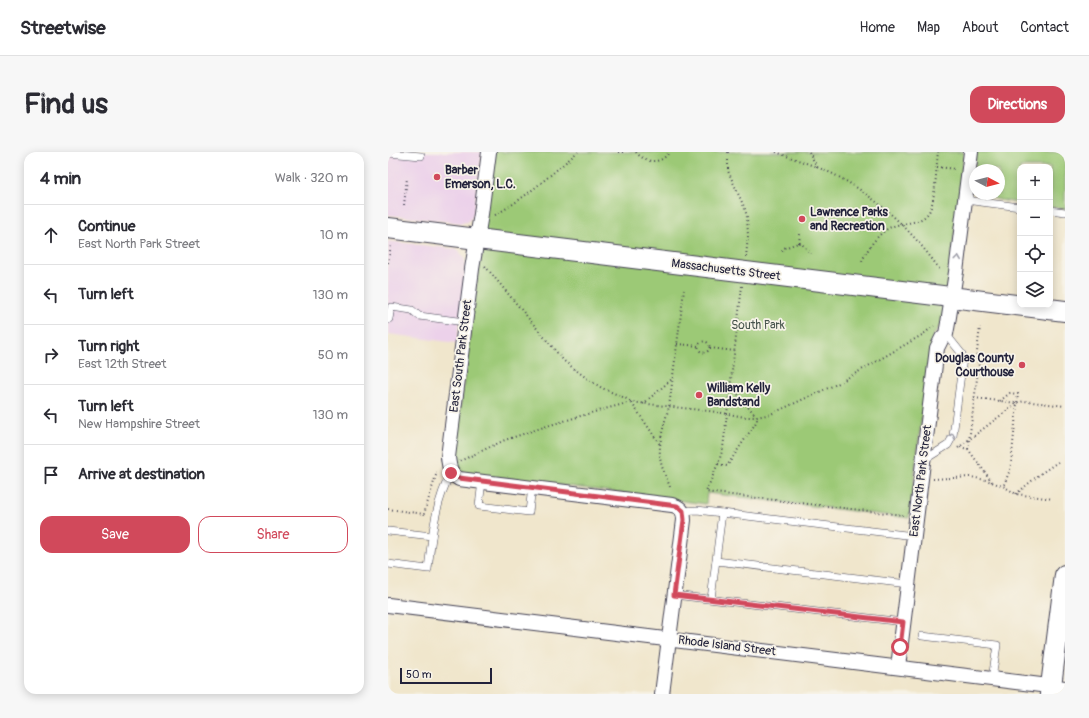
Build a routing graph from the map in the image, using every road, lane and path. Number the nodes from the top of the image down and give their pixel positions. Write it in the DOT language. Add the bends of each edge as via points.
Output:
graph roads {
  1 [pos="489,152"];
  2 [pos="578,152"];
  3 [pos="618,152"];
  4 [pos="624,152"];
  5 [pos="636,152"];
  6 [pos="669,152"];
  7 [pos="728,152"];
  8 [pos="776,152"];
  9 [pos="809,152"];
  10 [pos="938,152"];
  11 [pos="971,152"];
  12 [pos="388,153"];
  13 [pos="421,156"];
  14 [pos="937,166"];
  15 [pos="817,167"];
  16 [pos="956,169"];
  17 [pos="407,178"];
  18 [pos="965,200"];
  19 [pos="404,205"];
  20 [pos="1017,207"];
  21 [pos="1053,210"];
  22 [pos="1065,212"];
  23 [pos="495,215"];
  24 [pos="901,224"];
  25 [pos="800,234"];
  26 [pos="390,235"];
  27 [pos="477,239"];
  28 [pos="799,243"];
  29 [pos="782,251"];
  30 [pos="811,254"];
  31 [pos="746,258"];
  32 [pos="862,260"];
  33 [pos="388,263"];
  34 [pos="484,266"];
  35 [pos="940,270"];
  36 [pos="742,286"];
  37 [pos="684,290"];
  38 [pos="952,297"];
  39 [pos="1065,311"];
  40 [pos="388,320"];
  41 [pos="936,321"];
  42 [pos="465,322"];
  43 [pos="980,326"];
  44 [pos="946,334"];
  45 [pos="677,344"];
  46 [pos="699,346"];
  47 [pos="710,348"];
  48 [pos="734,351"];
  49 [pos="673,378"];
  50 [pos="730,385"];
  51 [pos="974,398"];
  52 [pos="1000,401"];
  53 [pos="631,402"];
  54 [pos="1018,403"];
  55 [pos="643,404"];
  56 [pos="1065,406"];
  57 [pos="670,408"];
  58 [pos="726,415"];
  59 [pos="757,418"];
  60 [pos="970,439"];
  61 [pos="661,446"];
  62 [pos="959,447"];
  63 [pos="968,449"];
  64 [pos="953,451"];
  65 [pos="923,460"];
  66 [pos="459,461"];
  67 [pos="1058,462"];
  68 [pos="718,464"];
  69 [pos="438,466"];
  70 [pos="451,473"];
  71 [pos="928,480"];
  72 [pos="482,481"];
  73 [pos="993,483"];
  74 [pos="1003,486"];
  75 [pos="670,487"];
  76 [pos="532,488"];
  77 [pos="1016,494"];
  78 [pos="1053,499"];
  79 [pos="388,509"];
  80 [pos="683,511"];
  81 [pos="722,513"];
  82 [pos="916,517"];
  83 [pos="388,531"];
  84 [pos="432,536"];
  85 [pos="914,536"];
  86 [pos="716,561"];
  87 [pos="388,564"];
  88 [pos="1065,575"];
  89 [pos="908,584"];
  90 [pos="674,595"];
  91 [pos="1064,595"];
  92 [pos="711,600"];
  93 [pos="388,605"];
  94 [pos="903,622"];
  95 [pos="922,636"];
  96 [pos="668,639"];
  97 [pos="898,667"];
  98 [pos="992,679"];
  99 [pos="1055,689"];
  100 [pos="662,694"];
  1 -- 27 [label="street, East South Park Street"];
  2 -- 23 [label="path" via="548,178"];
  3 -- 4 [label="path"];
  5 -- 6 [label="path" via="645,160 657,161"];
  7 -- 31 [label="path" via="728,171 747,216"];
  8 -- 15 [label="path"];
  9 -- 15 [label="path"];
  10 -- 14 [label="path"];
  11 -- 18 [label="street, East North Park Street"];
  12 -- 13 [label="lane"];
  14 -- 16 [label="path"];
  14 -- 24 [label="path" via="930,210 916,222"];
  15 -- 24 [label="path" via="872,199"];
  17 -- 19 [label="path"];
  18 -- 20 [label="lane"];
  38 -- 18 [label="street, East North Park Street, one-way"];
  21 -- 22 [label="lane"];
  24 -- 32 [label="path" via="890,227 878,237"];
  24 -- 35 [label="path"];
  25 -- 28 [label="path"];
  26 -- 27 [label="main road, Massachusetts Street"];
  26 -- 33 [label="path"];
  27 -- 38 [label="main road, Massachusetts Street"];
  27 -- 42 [label="street, East South Park Street"];
  28 -- 29 [label="path"];
  28 -- 30 [label="path"];
  34 -- 53 [label="path" via="564,361 596,384"];
  36 -- 48 [label="path"];
  37 -- 45 [label="path"];
  38 -- 39 [label="main road, Massachusetts Street"];
  38 -- 44 [label="street, East North Park Street"];
  40 -- 42 [label="lane" via="391,307 412,310 419,316"];
  41 -- 59 [label="path" via="935,325 922,335 838,383"];
  42 -- 70 [label="street, East South Park Street" via="448,457"];
  43 -- 51 [label="path" via="976,360 979,363"];
  44 -- 65 [label="street, East North Park Street" via="937,348"];
  65 -- 44 [label="lane, one-way" via="948,446 953,436 963,358"];
  45 -- 46 [label="path"];
  45 -- 49 [label="path"];
  46 -- 47 [label="path" via="705,342"];
  46 -- 47 [label="path" via="703,353"];
  47 -- 48 [label="path"];
  48 -- 50 [label="path"];
  49 -- 55 [label="path"];
  49 -- 57 [label="path"];
  50 -- 58 [label="path"];
  50 -- 59 [label="path"];
  51 -- 52 [label="path"];
  51 -- 60 [label="path"];
  52 -- 54 [label="path"];
  52 -- 54 [label="path" via="1010,392 1018,394"];
  53 -- 55 [label="path"];
  53 -- 61 [label="path"];
  53 -- 66 [label="path" via="505,440"];
  54 -- 56 [label="path" via="1024,401"];
  54 -- 60 [label="path"];
  54 -- 74 [label="path" via="1012,464"];
  55 -- 57 [label="path"];
  57 -- 58 [label="path"];
  57 -- 61 [label="path"];
  58 -- 59 [label="path"];
  58 -- 68 [label="path" via="723,448"];
  59 -- 68 [label="path" via="727,466"];
  60 -- 62 [label="path"];
  60 -- 63 [label="path"];
  61 -- 75 [label="path" via="661,462"];
  62 -- 63 [label="path"];
  62 -- 64 [label="path"];
  63 -- 73 [label="path"];
  65 -- 82 [label="street, East North Park Street"];
  67 -- 77 [label="path"];
  68 -- 82 [label="path" via="706,492"];
  69 -- 79 [label="path" via="424,514"];
  70 -- 72 [label="street" via="459,478"];
  70 -- 84 [label="lane" via="444,485"];
  71 -- 73 [label="path" via="950,477"];
  72 -- 76 [label="street"];
  72 -- 76 [label="lane" via="480,506 529,512"];
  73 -- 74 [label="path"];
  74 -- 77 [label="path"];
  76 -- 80 [label="street" via="672,505"];
  77 -- 78 [label="path"];
  80 -- 81 [label="lane"];
  80 -- 90 [label="street"];
  81 -- 85 [label="lane"];
  81 -- 86 [label="lane"];
  82 -- 85 [label="street, East North Park Street"];
  83 -- 84 [label="lane"];
  84 -- 87 [label="lane" via="428,569"];
  85 -- 89 [label="street, East North Park Street"];
  86 -- 89 [label="lane"];
  86 -- 92 [label="lane"];
  88 -- 91 [label="main road"];
  89 -- 94 [label="street, East North Park Street"];
  90 -- 92 [label="lane"];
  90 -- 96 [label="street"];
  91 -- 99 [label="main road"];
  92 -- 94 [label="lane"];
  93 -- 96 [label="street, Rhode Island Street"];
  94 -- 97 [label="street, East North Park Street"];
  95 -- 98 [label="lane" via="996,645"];
  96 -- 97 [label="street, Rhode Island Street"];
  96 -- 100 [label="street"];
  97 -- 98 [label="street, Rhode Island Street"];
  98 -- 99 [label="street, Rhode Island Street"];
}
